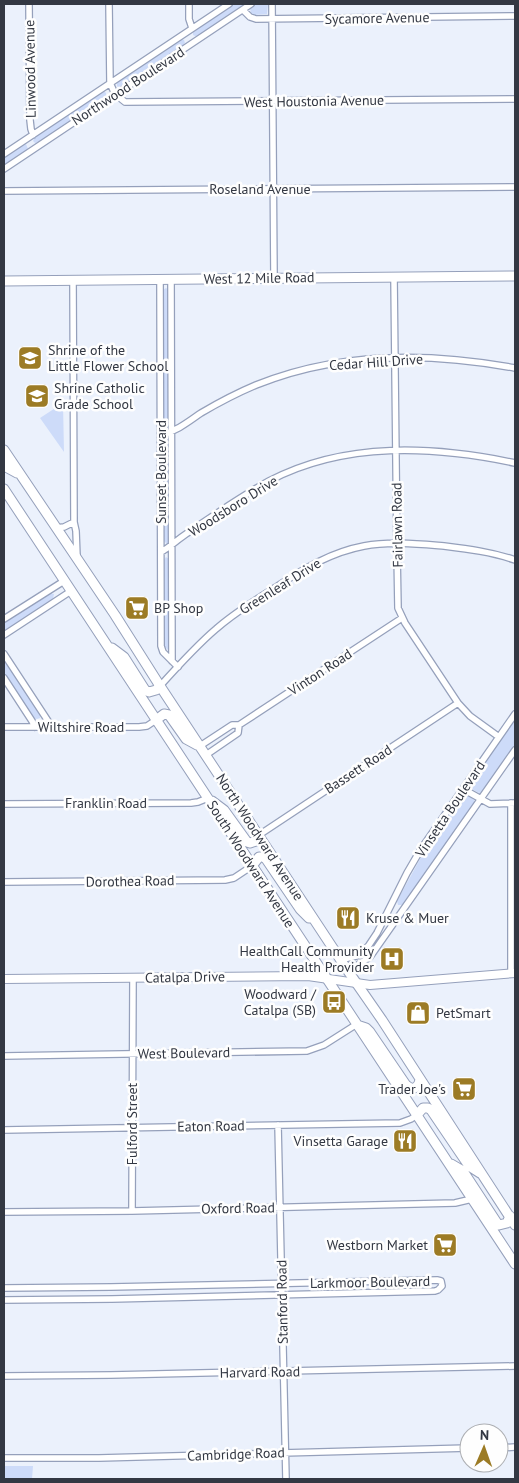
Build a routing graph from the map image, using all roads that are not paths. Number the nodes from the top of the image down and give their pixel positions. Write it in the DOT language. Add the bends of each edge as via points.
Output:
graph roads {
  1 [pos="29,4"];
  2 [pos="109,4"];
  3 [pos="189,4"];
  4 [pos="229,4"];
  5 [pos="251,4"];
  6 [pos="272,4"];
  7 [pos="243,10"];
  8 [pos="515,16"];
  9 [pos="272,19"];
  10 [pos="192,28"];
  11 [pos="186,33"];
  12 [pos="193,44"];
  13 [pos="110,83"];
  14 [pos="115,94"];
  15 [pos="515,99"];
  16 [pos="273,101"];
  17 [pos="33,134"];
  18 [pos="27,139"];
  19 [pos="33,149"];
  20 [pos="4,154"];
  21 [pos="4,169"];
  22 [pos="515,187"];
  23 [pos="274,189"];
  24 [pos="4,191"];
  25 [pos="394,276"];
  26 [pos="515,276"];
  27 [pos="274,278"];
  28 [pos="160,279"];
  29 [pos="170,279"];
  30 [pos="74,280"];
  31 [pos="4,281"];
  32 [pos="395,358"];
  33 [pos="515,368"];
  34 [pos="171,432"];
  35 [pos="161,435"];
  36 [pos="4,450"];
  37 [pos="396,451"];
  38 [pos="4,462"];
  39 [pos="515,463"];
  40 [pos="20,474"];
  41 [pos="4,489"];
  42 [pos="74,522"];
  43 [pos="56,528"];
  44 [pos="397,544"];
  45 [pos="171,546"];
  46 [pos="161,552"];
  47 [pos="77,559"];
  48 [pos="515,560"];
  49 [pos="64,581"];
  50 [pos="71,591"];
  51 [pos="402,618"];
  52 [pos="4,619"];
  53 [pos="4,635"];
  54 [pos="104,641"];
  55 [pos="4,654"];
  56 [pos="172,661"];
  57 [pos="178,667"];
  58 [pos="4,678"];
  59 [pos="160,686"];
  60 [pos="458,703"];
  61 [pos="515,714"];
  62 [pos="156,720"];
  63 [pos="239,725"];
  64 [pos="35,727"];
  65 [pos="49,727"];
  66 [pos="4,728"];
  67 [pos="499,737"];
  68 [pos="200,746"];
  69 [pos="515,750"];
  70 [pos="206,755"];
  71 [pos="463,789"];
  72 [pos="208,798"];
  73 [pos="480,800"];
  74 [pos="513,803"];
  75 [pos="4,804"];
  76 [pos="259,835"];
  77 [pos="252,866"];
  78 [pos="4,882"];
  79 [pos="390,906"];
  80 [pos="401,913"];
  81 [pos="318,926"];
  82 [pos="340,960"];
  83 [pos="348,971"];
  84 [pos="513,973"];
  85 [pos="133,978"];
  86 [pos="326,978"];
  87 [pos="4,979"];
  88 [pos="356,983"];
  89 [pos="357,1024"];
  90 [pos="133,1054"];
  91 [pos="4,1056"];
  92 [pos="420,1080"];
  93 [pos="417,1115"];
  94 [pos="278,1125"];
  95 [pos="132,1128"];
  96 [pos="4,1130"];
  97 [pos="448,1163"];
  98 [pos="482,1174"];
  99 [pos="472,1199"];
  100 [pos="280,1207"];
  101 [pos="132,1211"];
  102 [pos="4,1212"];
  103 [pos="510,1216"];
  104 [pos="515,1225"];
  105 [pos="514,1259"];
  106 [pos="282,1284"];
  107 [pos="111,1287"];
  108 [pos="4,1288"];
  109 [pos="282,1295"];
  110 [pos="112,1299"];
  111 [pos="4,1300"];
  112 [pos="515,1366"];
  113 [pos="284,1371"];
  114 [pos="4,1376"];
  115 [pos="459,1448"];
  116 [pos="286,1453"];
  117 [pos="4,1458"];
  118 [pos="286,1479"];
  1 -- 17 [label="street, Linwood Avenue" via="30,120"];
  2 -- 13 [label="street"];
  3 -- 10 [label="street"];
  4 -- 10 [label="street, Northwood Boulevard"];
  5 -- 7 [label="street, Northwood Boulevard"];
  6 -- 9 [label="street"];
  7 -- 9 [label="street, Sycamore Avenue" via="252,19"];
  7 -- 12 [label="street, Northwood Boulevard"];
  8 -- 9 [label="street, Sycamore Avenue"];
  9 -- 16 [label="street"];
  10 -- 11 [label="street, Northwood Boulevard"];
  11 -- 12 [label="street"];
  11 -- 13 [label="street, Northwood Boulevard"];
  12 -- 14 [label="street, Northwood Boulevard"];
  13 -- 14 [label="street"];
  13 -- 17 [label="street, Northwood Boulevard"];
  14 -- 16 [label="street, West Houstonia Avenue" via="129,103"];
  14 -- 19 [label="street, Northwood Boulevard"];
  15 -- 16 [label="street, West Houstonia Avenue"];
  16 -- 23 [label="street"];
  17 -- 18 [label="street, Northwood Boulevard"];
  18 -- 19 [label="street"];
  18 -- 20 [label="street, Northwood Boulevard"];
  19 -- 21 [label="street, Northwood Boulevard"];
  22 -- 23 [label="street, Roseland Avenue"];
  23 -- 24 [label="street, Roseland Avenue"];
  23 -- 27 [label="street"];
  25 -- 26 [label="main road, West 12 Mile Road"];
  25 -- 27 [label="main road, West 12 Mile Road"];
  25 -- 32 [label="street, Fairlawn Road"];
  27 -- 29 [label="main road, West 12 Mile Road"];
  28 -- 29 [label="main road, West 12 Mile Road"];
  28 -- 30 [label="main road, West 12 Mile Road"];
  28 -- 35 [label="street, Sunset Boulevard"];
  29 -- 34 [label="street, Sunset Boulevard"];
  30 -- 31 [label="main road, West 12 Mile Road"];
  30 -- 42 [label="street"];
  32 -- 33 [label="street, Cedar Hill Drive" via="445,359"];
  32 -- 34 [label="street, Cedar Hill Drive" via="338,362 278,377 232,397"];
  32 -- 37 [label="street, Fairlawn Road"];
  34 -- 35 [label="street, Cedar Hill Drive"];
  34 -- 45 [label="street, Sunset Boulevard"];
  35 -- 46 [label="street, Sunset Boulevard"];
  36 -- 40 [label="main road, North Woodward Avenue"];
  37 -- 39 [label="street, Woodsboro Drive" via="462,454"];
  37 -- 44 [label="street, Fairlawn Road"];
  37 -- 45 [label="street, Woodsboro Drive" via="338,457 292,471 252,491"];
  38 -- 40 [label="main road"];
  40 -- 43 [label="main road, North Woodward Avenue"];
  41 -- 49 [label="main road, South Woodward Avenue"];
  42 -- 43 [label="street"];
  42 -- 47 [label="street"];
  43 -- 47 [label="main road, North Woodward Avenue"];
  44 -- 48 [label="street, Greenleaf Drive" via="482,551"];
  44 -- 51 [label="street, Fairlawn Road" via="398,608"];
  44 -- 57 [label="street, Greenleaf Drive" via="356,548 309,566 228,619"];
  45 -- 46 [label="street, Woodsboro Drive"];
  45 -- 56 [label="street, Sunset Boulevard"];
  46 -- 56 [label="street, Sunset Boulevard" via="161,646"];
  47 -- 59 [label="main road, North Woodward Avenue"];
  49 -- 50 [label="main road, South Woodward Avenue"];
  49 -- 52 [label="street"];
  50 -- 53 [label="street"];
  50 -- 54 [label="main road, South Woodward Avenue"];
  51 -- 60 [label="street, Fairlawn Road"];
  51 -- 63 [label="street, Vinton Road"];
  54 -- 59 [label="main road" via="124,657 145,690 149,692"];
  54 -- 62 [label="main road, South Woodward Avenue"];
  55 -- 65 [label="street"];
  56 -- 57 [label="street, Sunset Boulevard"];
  57 -- 59 [label="street, Greenleaf Drive"];
  58 -- 64 [label="street"];
  59 -- 68 [label="main road, North Woodward Avenue"];
  60 -- 67 [label="street, Fairlawn Road"];
  60 -- 76 [label="street, Bassett Road"];
  61 -- 67 [label="street, Vinsetta Boulevard"];
  62 -- 65 [label="street, Wiltshire Road" via="139,728"];
  62 -- 68 [label="main road" via="164,714 169,715 186,739"];
  62 -- 72 [label="main road, South Woodward Avenue"];
  63 -- 68 [label="street, Vinton Road" via="232,725"];
  63 -- 70 [label="street, Vinton Road" via="238,733"];
  64 -- 65 [label="street, Wiltshire Road"];
  64 -- 66 [label="street, Wiltshire Road"];
  67 -- 71 [label="street, Vinsetta Boulevard"];
  68 -- 70 [label="main road, North Woodward Avenue"];
  69 -- 73 [label="street, Vinsetta Boulevard"];
  70 -- 76 [label="main road, North Woodward Avenue"];
  71 -- 73 [label="street"];
  71 -- 79 [label="street, Vinsetta Boulevard" via="421,849"];
  72 -- 75 [label="street, Franklin Road" via="191,803"];
  72 -- 76 [label="main road" via="224,810 247,842 256,841"];
  72 -- 77 [label="main road, South Woodward Avenue"];
  73 -- 74 [label="street" via="490,804"];
  73 -- 80 [label="street, Vinsetta Boulevard"];
  74 -- 84 [label="street"];
  76 -- 81 [label="main road, North Woodward Avenue"];
  77 -- 78 [label="street, Dorothea Road" via="225,880"];
  77 -- 81 [label="main road" via="259,857 266,859 300,909"];
  77 -- 86 [label="main road, South Woodward Avenue"];
  79 -- 80 [label="street"];
  79 -- 82 [label="street, Vinsetta Boulevard" via="370,945 356,956"];
  80 -- 83 [label="street, Vinsetta Boulevard" via="370,957"];
  81 -- 82 [label="main road, North Woodward Avenue"];
  82 -- 83 [label="main road, North Woodward Avenue"];
  83 -- 88 [label="main road, North Woodward Avenue"];
  84 -- 88 [label="street, Catalpa Drive" via="370,985"];
  85 -- 86 [label="street, Catalpa Drive"];
  85 -- 87 [label="street, Catalpa Drive"];
  85 -- 90 [label="street, Fulford Street"];
  86 -- 88 [label="street, Catalpa Drive"];
  86 -- 89 [label="main road, South Woodward Avenue"];
  88 -- 92 [label="main road, North Woodward Avenue"];
  89 -- 90 [label="street, West Boulevard" via="324,1045 307,1050"];
  89 -- 92 [label="main road" via="370,1032 406,1086 415,1088"];
  89 -- 93 [label="main road, South Woodward Avenue"];
  90 -- 91 [label="street, West Boulevard"];
  90 -- 95 [label="street, Fulford Street"];
  92 -- 98 [label="main road, North Woodward Avenue"];
  93 -- 94 [label="street, Eaton Road" via="400,1123"];
  93 -- 97 [label="main road, South Woodward Avenue"];
  93 -- 98 [label="main road" via="423,1108 431,1110 469,1166"];
  94 -- 95 [label="street, Eaton Road"];
  94 -- 100 [label="street, Stanford Road"];
  95 -- 96 [label="street, Eaton Road"];
  95 -- 101 [label="street, Fulford Street"];
  97 -- 99 [label="main road, South Woodward Avenue"];
  97 -- 103 [label="main road" via="463,1171 499,1225 507,1223"];
  98 -- 103 [label="main road, North Woodward Avenue"];
  99 -- 100 [label="street, Oxford Road" via="455,1203"];
  99 -- 105 [label="main road, South Woodward Avenue"];
  100 -- 101 [label="street, Oxford Road"];
  100 -- 106 [label="street, Stanford Road"];
  101 -- 102 [label="street, Oxford Road"];
  103 -- 104 [label="main road, North Woodward Avenue"];
  106 -- 107 [label="street, Larkmoor Boulevard"];
  106 -- 109 [label="street, Stanford Road"];
  106 -- 109 [label="street, Larkmoor Boulevard" via="436,1280 441,1281 442,1286 435,1291"];
  107 -- 108 [label="street, Larkmoor Boulevard"];
  107 -- 110 [label="street"];
  109 -- 110 [label="street, Larkmoor Boulevard"];
  109 -- 113 [label="street, Stanford Road"];
  110 -- 111 [label="street, Larkmoor Boulevard"];
  112 -- 113 [label="street, Harvard Road"];
  113 -- 114 [label="street, Harvard Road"];
  113 -- 116 [label="street, Stanford Road"];
  115 -- 116 [label="street, Cambridge Road"];
  116 -- 117 [label="street, Cambridge Road"];
  116 -- 118 [label="street, Stanford Road"];
}
